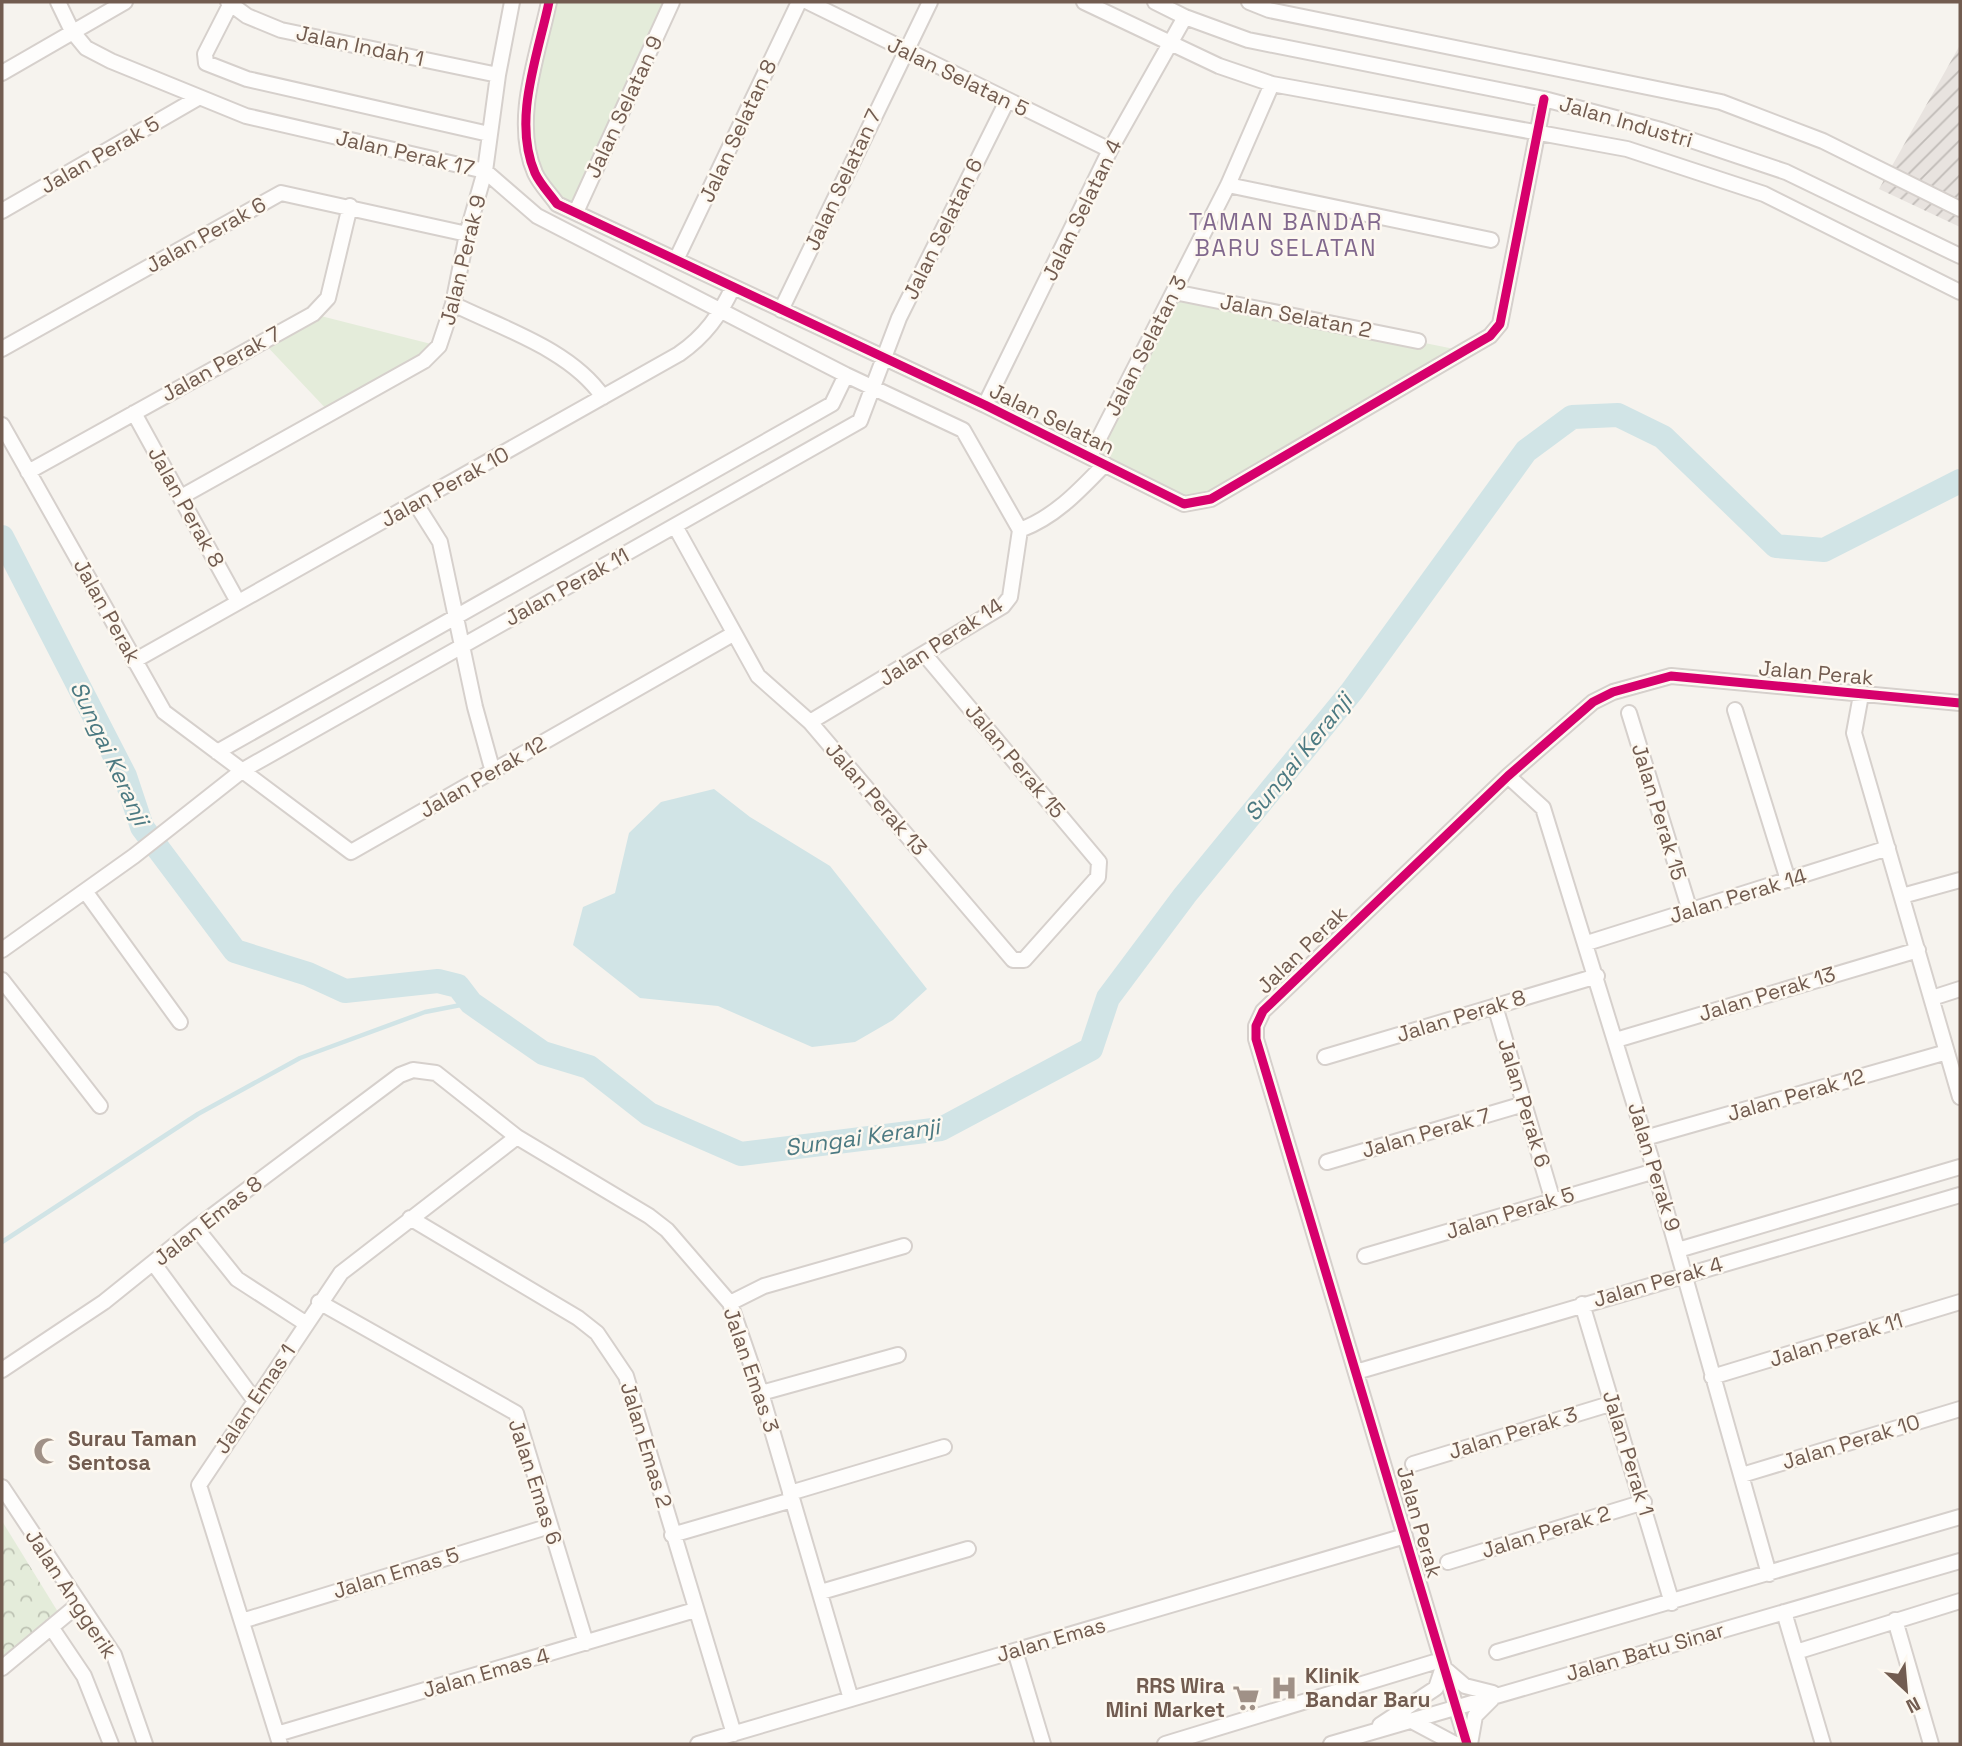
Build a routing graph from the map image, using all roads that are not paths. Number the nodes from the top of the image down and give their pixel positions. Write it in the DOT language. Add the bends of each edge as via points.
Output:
graph roads {
  1 [pos="58,2"];
  2 [pos="125,2"];
  3 [pos="512,2"];
  4 [pos="550,2"];
  5 [pos="672,2"];
  6 [pos="799,2"];
  7 [pos="808,2"];
  8 [pos="930,2"];
  9 [pos="1084,2"];
  10 [pos="1155,2"];
  11 [pos="1249,2"];
  12 [pos="229,3"];
  13 [pos="1185,17"];
  14 [pos="72,32"];
  15 [pos="1168,44"];
  16 [pos="904,51"];
  17 [pos="2,73"];
  18 [pos="498,75"];
  19 [pos="1272,84"];
  20 [pos="198,98"];
  21 [pos="1544,99"];
  22 [pos="1007,101"];
  23 [pos="1536,131"];
  24 [pos="489,134"];
  25 [pos="1110,150"];
  26 [pos="485,172"];
  27 [pos="1228,186"];
  28 [pos="350,206"];
  29 [pos="1960,209"];
  30 [pos="2,211"];
  31 [pos="576,212"];
  32 [pos="467,234"];
  33 [pos="1491,240"];
  34 [pos="1960,256"];
  35 [pos="676,260"];
  36 [pos="733,287"];
  37 [pos="1174,292"];
  38 [pos="1960,292"];
  39 [pos="453,304"];
  40 [pos="781,310"];
  41 [pos="721,311"];
  42 [pos="1418,341"];
  43 [pos="2,349"];
  44 [pos="885,359"];
  45 [pos="846,375"];
  46 [pos="875,388"];
  47 [pos="603,397"];
  48 [pos="985,405"];
  49 [pos="134,413"];
  50 [pos="2,425"];
  51 [pos="1090,456"];
  52 [pos="1105,464"];
  53 [pos="28,472"];
  54 [pos="181,497"];
  55 [pos="416,504"];
  56 [pos="675,526"];
  57 [pos="1020,530"];
  58 [pos="238,602"];
  59 [pos="457,618"];
  60 [pos="733,635"];
  61 [pos="461,645"];
  62 [pos="925,655"];
  63 [pos="134,661"];
  64 [pos="1861,695"];
  65 [pos="1960,703"];
  66 [pos="1735,710"];
  67 [pos="1629,713"];
  68 [pos="810,722"];
  69 [pos="217,752"];
  70 [pos="243,770"];
  71 [pos="494,772"];
  72 [pos="1508,776"];
  73 [pos="1888,849"];
  74 [pos="1101,869"];
  75 [pos="1788,880"];
  76 [pos="1960,880"];
  77 [pos="85,891"];
  78 [pos="1902,897"];
  79 [pos="1690,911"];
  80 [pos="1587,943"];
  81 [pos="2,950"];
  82 [pos="1918,950"];
  83 [pos="1597,976"];
  84 [pos="2,981"];
  85 [pos="1960,989"];
  86 [pos="1931,998"];
  87 [pos="1495,1006"];
  88 [pos="180,1022"];
  89 [pos="1616,1040"];
  90 [pos="1947,1052"];
  91 [pos="1325,1057"];
  92 [pos="413,1070"];
  93 [pos="1960,1095"];
  94 [pos="1524,1104"];
  95 [pos="100,1106"];
  96 [pos="517,1137"];
  97 [pos="1645,1138"];
  98 [pos="1327,1162"];
  99 [pos="1960,1167"];
  100 [pos="1655,1171"];
  101 [pos="1960,1195"];
  102 [pos="1553,1201"];
  103 [pos="410,1218"];
  104 [pos="196,1228"];
  105 [pos="904,1246"];
  106 [pos="1678,1250"];
  107 [pos="1365,1256"];
  108 [pos="154,1264"];
  109 [pos="1685,1273"];
  110 [pos="320,1302"];
  111 [pos="1960,1302"];
  112 [pos="730,1303"];
  113 [pos="1582,1304"];
  114 [pos="305,1323"];
  115 [pos="898,1354"];
  116 [pos="2,1370"];
  117 [pos="1356,1372"];
  118 [pos="1712,1377"];
  119 [pos="761,1393"];
  120 [pos="255,1401"];
  121 [pos="1614,1403"];
  122 [pos="1960,1409"];
  123 [pos="944,1447"];
  124 [pos="1413,1464"];
  125 [pos="1742,1475"];
  126 [pos="2,1487"];
  127 [pos="791,1497"];
  128 [pos="1644,1502"];
  129 [pos="1960,1517"];
  130 [pos="550,1526"];
  131 [pos="672,1535"];
  132 [pos="1405,1536"];
  133 [pos="968,1549"];
  134 [pos="1960,1561"];
  135 [pos="1448,1562"];
  136 [pos="1769,1574"];
  137 [pos="821,1592"];
  138 [pos="1960,1601"];
  139 [pos="1672,1603"];
  140 [pos="79,1604"];
  141 [pos="695,1610"];
  142 [pos="1784,1612"];
  143 [pos="1895,1620"];
  144 [pos="242,1621"];
  145 [pos="51,1627"];
  146 [pos="586,1643"];
  147 [pos="1015,1651"];
  148 [pos="1497,1652"];
  149 [pos="1796,1652"];
  150 [pos="1442,1663"];
  151 [pos="2,1668"];
  152 [pos="1498,1694"];
  153 [pos="851,1699"];
  154 [pos="1456,1707"];
  155 [pos="1410,1720"];
  156 [pos="734,1734"];
  157 [pos="1361,1738"];
  158 [pos="279,1739"];
  159 [pos="111,1744"];
  160 [pos="145,1744"];
  161 [pos="698,1744"];
  162 [pos="1043,1744"];
  163 [pos="1165,1744"];
  164 [pos="1331,1744"];
  165 [pos="1455,1744"];
  166 [pos="1469,1744"];
  167 [pos="1823,1744"];
  168 [pos="1931,1744"];
  1 -- 14 [label="street"];
  2 -- 14 [label="street"];
  3 -- 18 [label="street, Jalan Perak 9"];
  4 -- 31 [label="street, Jalan Selatan" via="524,138 536,174 557,204"];
  5 -- 31 [label="street, Jalan Selatan 9"];
  6 -- 35 [label="street, Jalan Selatan 8"];
  7 -- 16 [label="street, Jalan Selatan 5"];
  8 -- 16 [label="street, Jalan Selatan 7"];
  9 -- 15 [label="street"];
  10 -- 13 [label="street, Jalan Industri"];
  11 -- 29 [label="street, Jalan Industri" via="1269,10 1721,102 1823,141"];
  12 -- 18 [label="street, Jalan Indah 1" via="281,30"];
  12 -- 24 [label="street" via="205,54 206,63 247,79"];
  13 -- 15 [label="street, Jalan Selatan 4"];
  13 -- 21 [label="street, Jalan Industri" via="1248,40"];
  14 -- 17 [label="street"];
  14 -- 20 [label="street, Jalan Perak 17" via="86,48"];
  15 -- 19 [label="street"];
  15 -- 25 [label="street, Jalan Selatan 4"];
  16 -- 22 [label="street, Jalan Selatan 5"];
  16 -- 40 [label="street, Jalan Selatan 7"];
  18 -- 24 [label="street, Jalan Perak 9"];
  19 -- 23 [label="street"];
  19 -- 27 [label="street, Jalan Selatan 3"];
  20 -- 26 [label="street, Jalan Perak 17" via="246,116"];
  20 -- 30 [label="street, Jalan Perak 5"];
  21 -- 23 [label="street, Jalan Selatan"];
  21 -- 34 [label="street, Jalan Industri" via="1661,130 1786,172"];
  22 -- 25 [label="street, Jalan Selatan 5"];
  22 -- 44 [label="street, Jalan Selatan 6" via="899,318"];
  23 -- 38 [label="street" via="1628,149 1764,194"];
  23 -- 52 [label="street, Jalan Selatan" via="1504,309 1490,336 1211,499 1184,504"];
  24 -- 26 [label="street, Jalan Perak 9"];
  25 -- 48 [label="street, Jalan Selatan 4"];
  26 -- 32 [label="street, Jalan Perak 9"];
  26 -- 41 [label="street, Jalan Perak 17" via="537,216"];
  27 -- 33 [label="street"];
  27 -- 37 [label="street, Jalan Selatan 3"];
  28 -- 32 [label="street, Jalan Perak 6"];
  28 -- 43 [label="street, Jalan Perak 6" via="281,193"];
  28 -- 49 [label="street, Jalan Perak 7" via="328,298 313,314"];
  31 -- 35 [label="street, Jalan Selatan"];
  32 -- 39 [label="street, Jalan Perak 9"];
  35 -- 36 [label="street, Jalan Selatan"];
  36 -- 40 [label="street, Jalan Selatan"];
  36 -- 41 [label="street, Jalan Perak 10"];
  37 -- 42 [label="street, Jalan Selatan 2"];
  37 -- 51 [label="street, Jalan Selatan 3"];
  39 -- 47 [label="street" via="552,353 589,376"];
  39 -- 54 [label="street, Jalan Perak 9" via="439,346 424,361"];
  40 -- 44 [label="street, Jalan Selatan"];
  41 -- 45 [label="street, Jalan Perak 17"];
  41 -- 47 [label="street, Jalan Perak 10" via="700,340"];
  44 -- 46 [label="street, Jalan Selatan 6"];
  44 -- 48 [label="street, Jalan Selatan"];
  45 -- 46 [label="street, Jalan Perak 17"];
  45 -- 59 [label="street, Jalan Perak 11" via="832,404"];
  46 -- 56 [label="street, Jalan Perak 11" via="860,421"];
  46 -- 57 [label="street" via="962,430"];
  47 -- 55 [label="street, Jalan Perak 10"];
  48 -- 51 [label="street, Jalan Selatan"];
  49 -- 53 [label="street, Jalan Perak 7"];
  49 -- 54 [label="street, Jalan Perak 8"];
  50 -- 53 [label="street, Jalan Perak"];
  51 -- 52 [label="street, Jalan Selatan"];
  52 -- 57 [label="street" via="1071,500"];
  53 -- 63 [label="street, Jalan Perak"];
  54 -- 58 [label="street, Jalan Perak 8"];
  55 -- 58 [label="street, Jalan Perak 10"];
  55 -- 59 [label="street" via="440,542"];
  56 -- 60 [label="street, Jalan Perak 13"];
  56 -- 61 [label="street, Jalan Perak 11"];
  57 -- 62 [label="street, Jalan Perak 14" via="1010,597"];
  58 -- 63 [label="street, Jalan Perak 10"];
  59 -- 61 [label="street"];
  59 -- 69 [label="street, Jalan Perak 11"];
  60 -- 68 [label="street, Jalan Perak 13" via="765,684"];
  60 -- 71 [label="street, Jalan Perak 12"];
  61 -- 70 [label="street, Jalan Perak 11"];
  61 -- 71 [label="street"];
  62 -- 68 [label="street, Jalan Perak 14"];
  62 -- 74 [label="street, Jalan Perak 15"];
  63 -- 69 [label="street, Jalan Perak" via="164,712"];
  64 -- 65 [label="street, Jalan Perak"];
  64 -- 72 [label="street, Jalan Perak" via="1671,676 1636,683 1592,702"];
  64 -- 73 [label="street" via="1854,733"];
  66 -- 75 [label="street"];
  67 -- 79 [label="street, Jalan Perak 15"];
  68 -- 74 [label="street, Jalan Perak 13" via="1013,960 1024,960"];
  69 -- 70 [label="street, Jalan Perak"];
  70 -- 71 [label="street, Jalan Perak 12" via="351,852"];
  70 -- 77 [label="street, Jalan Perak 11"];
  72 -- 80 [label="street, Jalan Perak 9" via="1543,808"];
  72 -- 117 [label="street, Jalan Perak" via="1262,1012 1256,1026"];
  73 -- 75 [label="street, Jalan Perak 14"];
  73 -- 78 [label="street"];
  75 -- 79 [label="street, Jalan Perak 14"];
  76 -- 78 [label="street"];
  77 -- 81 [label="street, Jalan Perak 11"];
  77 -- 88 [label="street"];
  78 -- 82 [label="street"];
  79 -- 80 [label="street, Jalan Perak 14"];
  80 -- 83 [label="street, Jalan Perak 9"];
  82 -- 86 [label="street"];
  82 -- 89 [label="street, Jalan Perak 13"];
  83 -- 87 [label="street, Jalan Perak 8"];
  83 -- 89 [label="street, Jalan Perak 9"];
  84 -- 95 [label="street"];
  85 -- 86 [label="street"];
  86 -- 90 [label="street"];
  87 -- 91 [label="street, Jalan Perak 8"];
  87 -- 94 [label="street, Jalan Perak 6"];
  89 -- 97 [label="street, Jalan Perak 9"];
  90 -- 93 [label="street"];
  90 -- 97 [label="street, Jalan Perak 12"];
  92 -- 96 [label="street, Jalan Emas 3" via="436,1073"];
  92 -- 104 [label="street, Jalan Emas 8" via="400,1074"];
  94 -- 98 [label="street, Jalan Perak 7"];
  94 -- 102 [label="street, Jalan Perak 6"];
  96 -- 103 [label="street, Jalan Emas 1"];
  96 -- 112 [label="street, Jalan Emas 3" via="667,1230"];
  97 -- 100 [label="street, Jalan Perak 9"];
  99 -- 106 [label="street, Jalan Perak 4"];
  100 -- 102 [label="street, Jalan Perak 5"];
  100 -- 106 [label="street, Jalan Perak 9"];
  101 -- 109 [label="street, Jalan Perak 4"];
  102 -- 107 [label="street, Jalan Perak 5"];
  103 -- 110 [label="street, Jalan Emas 1" via="341,1273"];
  103 -- 131 [label="street, Jalan Emas 2" via="597,1333 626,1376"];
  104 -- 108 [label="street, Jalan Emas 8"];
  104 -- 114 [label="street" via="237,1279"];
  105 -- 112 [label="street" via="764,1286"];
  106 -- 109 [label="street, Jalan Perak 9"];
  108 -- 116 [label="street, Jalan Emas 8"];
  108 -- 120 [label="street"];
  109 -- 113 [label="street, Jalan Perak 4"];
  109 -- 118 [label="street, Jalan Perak 9"];
  110 -- 114 [label="street, Jalan Emas 1"];
  110 -- 130 [label="street, Jalan Emas 6" via="516,1413"];
  111 -- 118 [label="street, Jalan Perak 11"];
  112 -- 119 [label="street, Jalan Emas 3"];
  113 -- 117 [label="street, Jalan Perak 4"];
  113 -- 121 [label="street, Jalan Perak 1"];
  114 -- 120 [label="street, Jalan Emas 1"];
  115 -- 119 [label="street"];
  117 -- 132 [label="street, Jalan Perak"];
  118 -- 125 [label="street, Jalan Perak 9"];
  119 -- 127 [label="street, Jalan Emas 3"];
  120 -- 144 [label="street, Jalan Emas 1" via="200,1485"];
  121 -- 124 [label="street, Jalan Perak 3"];
  121 -- 128 [label="street, Jalan Perak 1"];
  122 -- 125 [label="street, Jalan Perak 10"];
  123 -- 127 [label="street"];
  125 -- 136 [label="street, Jalan Perak 9"];
  126 -- 140 [label="street, Jalan Anggerik"];
  127 -- 131 [label="street"];
  127 -- 137 [label="street, Jalan Emas 3"];
  128 -- 135 [label="street, Jalan Perak 2"];
  128 -- 139 [label="street, Jalan Perak 1"];
  129 -- 136 [label="street, Jalan Batu Sinar"];
  130 -- 144 [label="street, Jalan Emas 5"];
  130 -- 146 [label="street, Jalan Emas 6"];
  131 -- 141 [label="street, Jalan Emas 2"];
  132 -- 147 [label="street, Jalan Emas"];
  132 -- 150 [label="street, Jalan Perak"];
  133 -- 137 [label="street"];
  134 -- 142 [label="street, Jalan Batu Sinar"];
  136 -- 139 [label="street, Jalan Batu Sinar"];
  137 -- 153 [label="street, Jalan Emas 3"];
  138 -- 143 [label="street"];
  139 -- 148 [label="street, Jalan Batu Sinar"];
  140 -- 145 [label="street"];
  140 -- 160 [label="street, Jalan Anggerik" via="114,1655"];
  141 -- 146 [label="street, Jalan Emas 4"];
  141 -- 156 [label="street, Jalan Emas 2"];
  142 -- 149 [label="street"];
  142 -- 152 [label="street, Jalan Batu Sinar"];
  143 -- 149 [label="street"];
  143 -- 168 [label="street"];
  144 -- 158 [label="street, Jalan Emas 1"];
  145 -- 151 [label="street"];
  145 -- 159 [label="street" via="84,1676"];
  146 -- 158 [label="street, Jalan Emas 4"];
  147 -- 153 [label="street, Jalan Emas"];
  147 -- 162 [label="street"];
  149 -- 167 [label="street"];
  150 -- 152 [label="street" via="1465,1686"];
  150 -- 154 [label="street, Jalan Perak"];
  150 -- 157 [label="street" via="1436,1688"];
  150 -- 163 [label="street"];
  152 -- 154 [label="street, Jalan Batu Sinar"];
  152 -- 166 [label="street" via="1475,1716"];
  153 -- 156 [label="street, Jalan Emas"];
  154 -- 155 [label="street, Jalan Batu Sinar"];
  154 -- 166 [label="street, Jalan Perak"];
  155 -- 157 [label="street, Jalan Batu Sinar"];
  155 -- 165 [label="street"];
  156 -- 161 [label="street, Jalan Emas"];
  157 -- 164 [label="street, Jalan Batu Sinar"];
}
